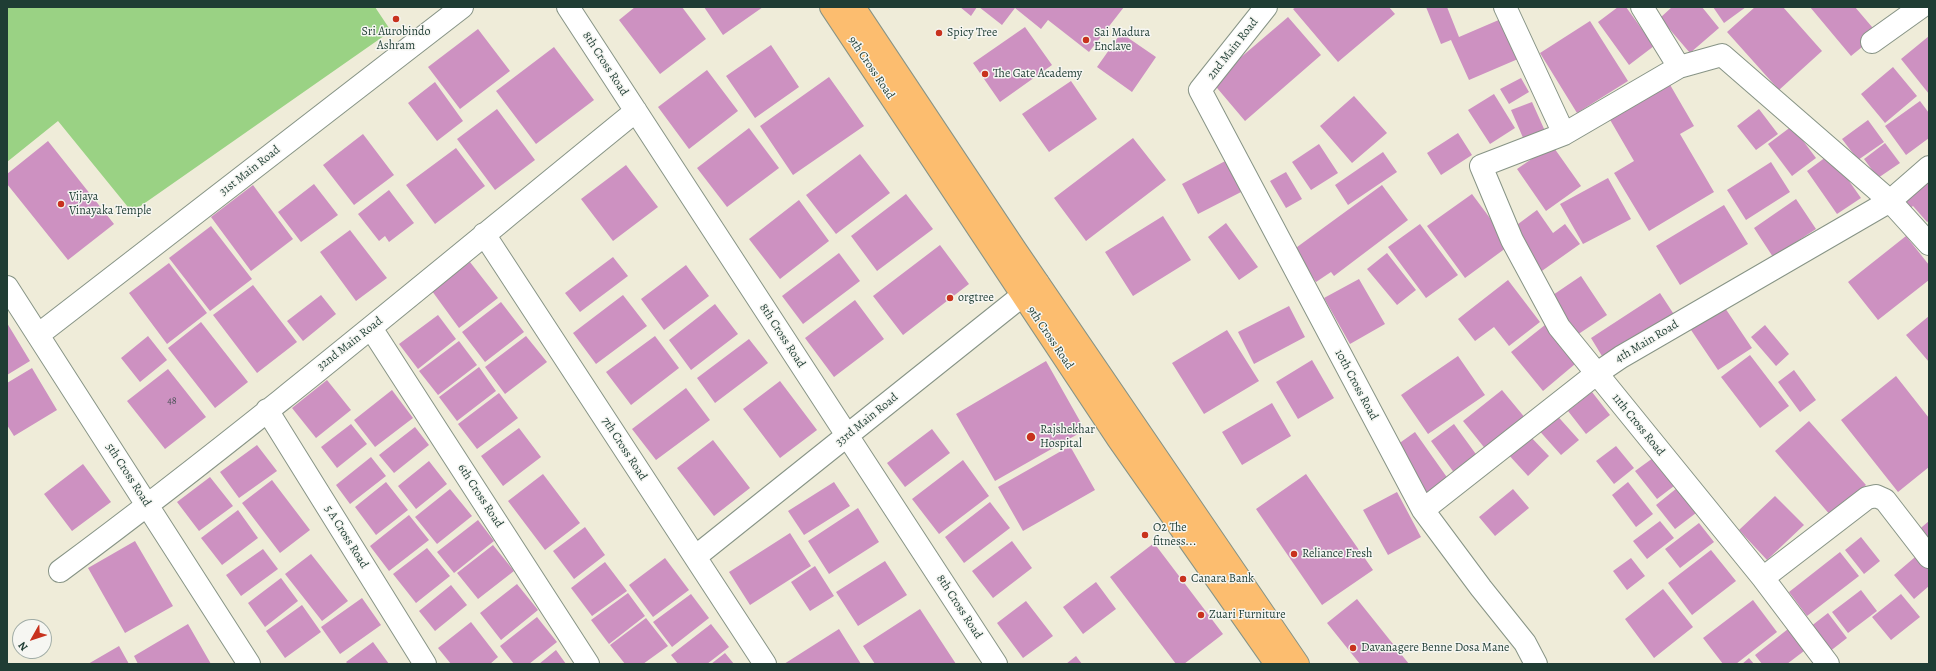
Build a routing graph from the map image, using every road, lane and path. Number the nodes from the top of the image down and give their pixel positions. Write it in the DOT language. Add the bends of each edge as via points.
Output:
graph roads {
  1 [pos="462,7"];
  2 [pos="568,7"];
  3 [pos="831,7"];
  4 [pos="854,7"];
  5 [pos="1266,7"];
  6 [pos="1505,7"];
  7 [pos="1642,7"];
  8 [pos="1921,7"];
  9 [pos="1872,42"];
  10 [pos="1679,67"];
  11 [pos="1200,90"];
  12 [pos="636,111"];
  13 [pos="1564,134"];
  14 [pos="1929,167"];
  15 [pos="1890,201"];
  16 [pos="484,234"];
  17 [pos="1929,244"];
  18 [pos="7,287"];
  19 [pos="1030,290"];
  20 [pos="371,328"];
  21 [pos="38,335"];
  22 [pos="1596,374"];
  23 [pos="267,410"];
  24 [pos="847,436"];
  25 [pos="148,506"];
  26 [pos="1423,510"];
  27 [pos="695,557"];
  28 [pos="1929,557"];
  29 [pos="60,571"];
  30 [pos="1763,578"];
  31 [pos="245,663"];
  32 [pos="1273,663"];
  33 [pos="425,664"];
  34 [pos="588,664"];
  35 [pos="765,664"];
  36 [pos="996,664"];
  37 [pos="1298,664"];
  38 [pos="1536,664"];
  39 [pos="1828,664"];
  1 -- 21 [label="street, 31st Main Road"];
  2 -- 12 [label="street, 8th Cross Road"];
  3 -- 19 [label="main road, 9th Cross Road"];
  4 -- 19 [label="main road, 9th Cross Road"];
  5 -- 11 [label="street, 2nd Main Road"];
  6 -- 13 [label="street"];
  7 -- 10 [label="street"];
  8 -- 9 [label="street"];
  10 -- 13 [label="street"];
  10 -- 15 [label="street" via="1722,55"];
  11 -- 26 [label="street, 10th Cross Road"];
  12 -- 16 [label="street, 32nd Main Road"];
  12 -- 24 [label="street, 8th Cross Road"];
  13 -- 22 [label="street, 11th Cross Road" via="1481,166 1512,240 1559,327"];
  14 -- 15 [label="street, 4th Main Road"];
  15 -- 17 [label="street"];
  15 -- 22 [label="street, 4th Main Road"];
  16 -- 20 [label="street, 32nd Main Road"];
  16 -- 27 [label="street, 7th Cross Road"];
  18 -- 21 [label="street, 5th Cross Road"];
  19 -- 24 [label="street, 33rd Main Road"];
  19 -- 32 [label="main road, 9th Cross Road" via="1118,439"];
  19 -- 37 [label="main road, 9th Cross Road"];
  20 -- 23 [label="street, 32nd Main Road"];
  20 -- 34 [label="street, 6th Cross Road"];
  21 -- 25 [label="street, 5th Cross Road"];
  22 -- 26 [label="street, 4th Main Road"];
  22 -- 30 [label="street, 11th Cross Road"];
  23 -- 25 [label="street, 32nd Main Road"];
  23 -- 33 [label="street, 5 A Cross Road"];
  24 -- 27 [label="street, 33rd Main Road"];
  24 -- 36 [label="street, 8th Cross Road"];
  25 -- 29 [label="street, 32nd Main Road"];
  25 -- 31 [label="street, 5th Cross Road"];
  26 -- 38 [label="street, 10th Cross Road" via="1525,643"];
  27 -- 35 [label="street, 7th Cross Road"];
  28 -- 30 [label="street" via="1885,500 1876,496 1867,498"];
  30 -- 39 [label="street, 11th Cross Road"];
}
